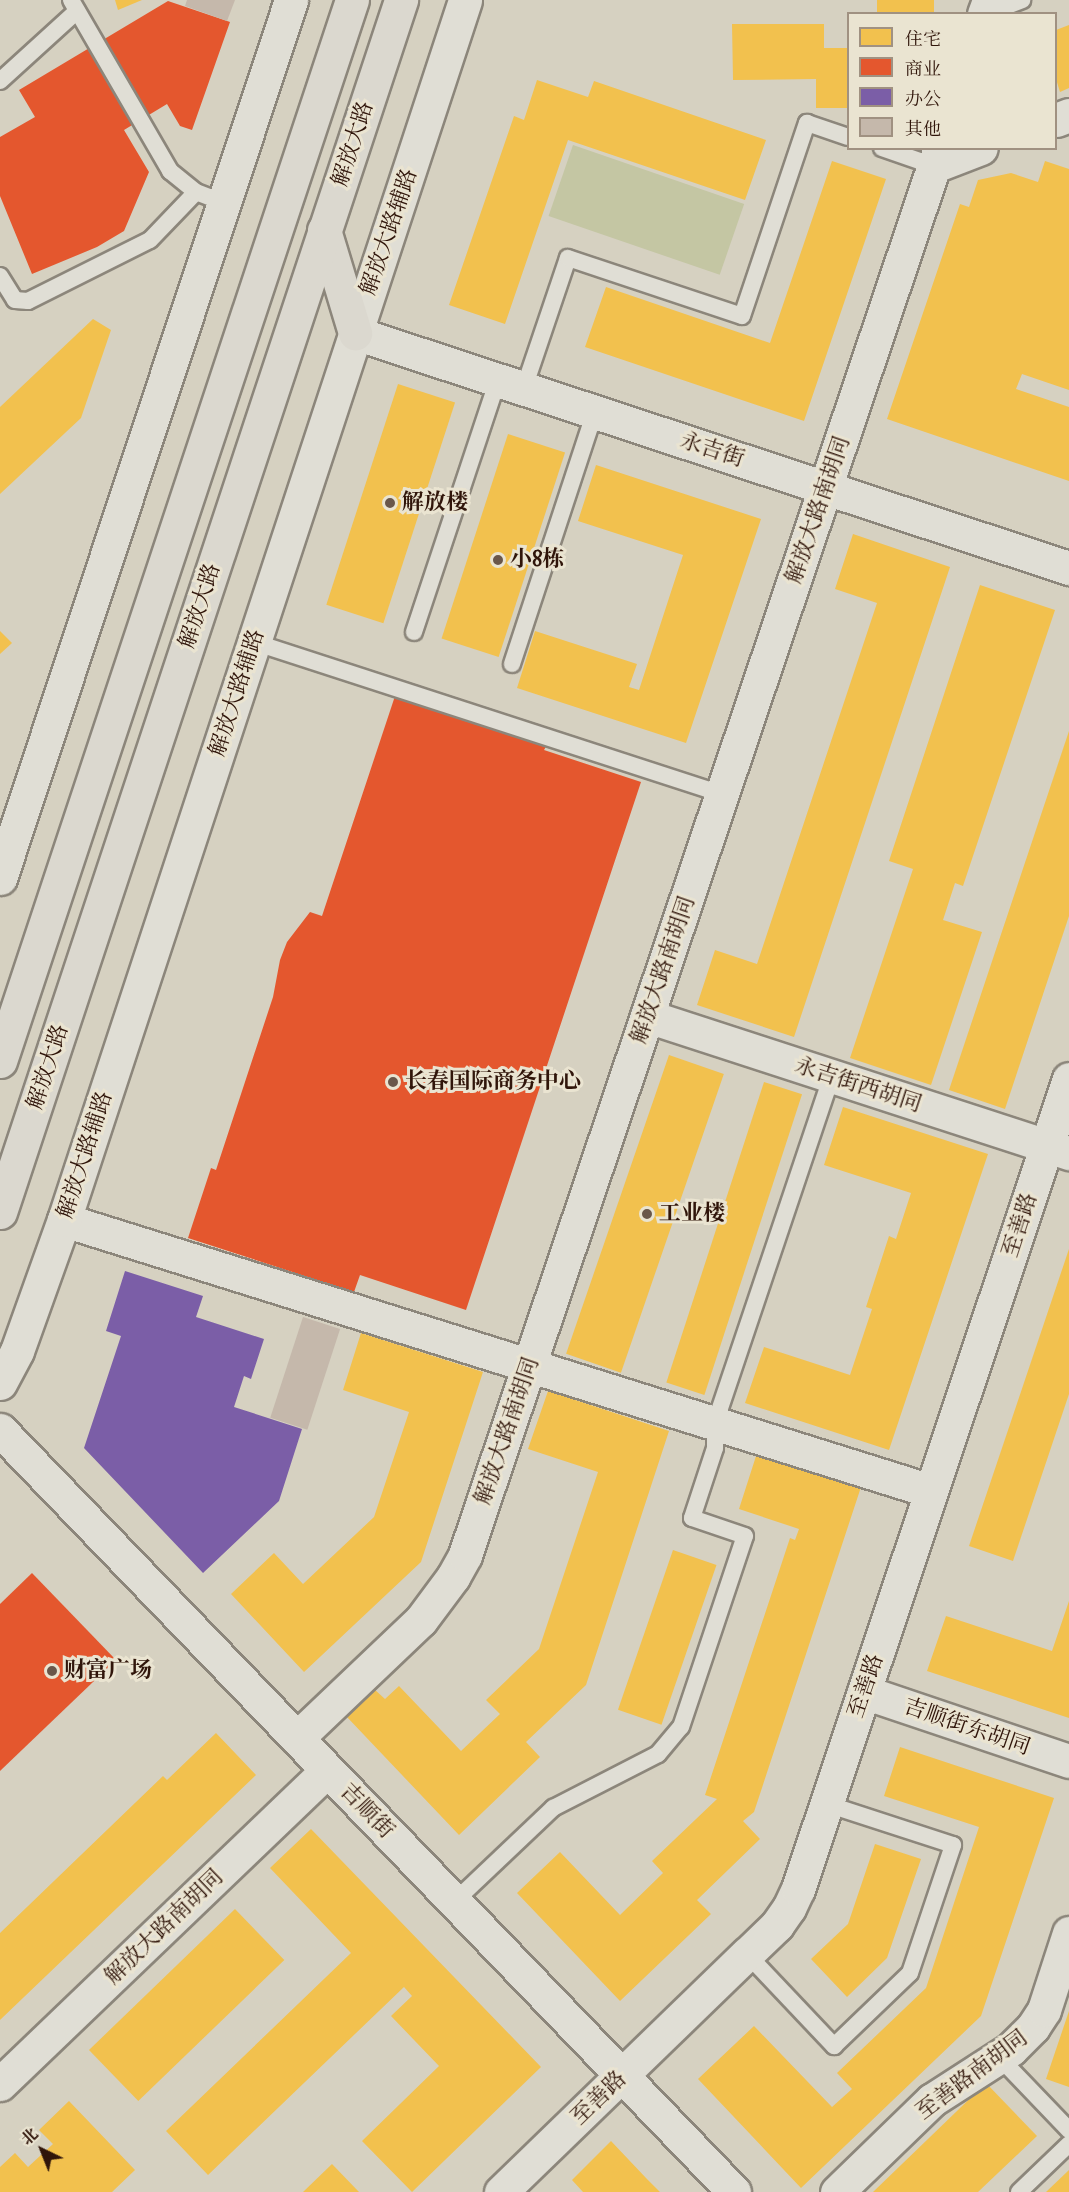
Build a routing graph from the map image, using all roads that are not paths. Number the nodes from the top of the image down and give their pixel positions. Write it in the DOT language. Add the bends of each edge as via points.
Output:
graph roads {
  1 [pos="291,0"];
  2 [pos="352,0"];
  3 [pos="401,0"];
  4 [pos="465,0"];
  5 [pos="1022,0"];
  6 [pos="74,5"];
  7 [pos="990,12"];
  8 [pos="0,81"];
  9 [pos="847,136"];
  10 [pos="894,150"];
  11 [pos="971,150"];
  12 [pos="937,157"];
  13 [pos="210,197"];
  14 [pos="324,230"];
  15 [pos="0,276"];
  16 [pos="355,333"];
  17 [pos="511,384"];
  18 [pos="595,412"];
  19 [pos="825,488"];
  20 [pos="1069,568"];
  21 [pos="414,632"];
  22 [pos="254,642"];
  23 [pos="512,664"];
  24 [pos="722,794"];
  25 [pos="0,878"];
  26 [pos="647,1016"];
  27 [pos="0,1061"];
  28 [pos="832,1076"];
  29 [pos="1069,1079"];
  30 [pos="1058,1150"];
  31 [pos="0,1212"];
  32 [pos="64,1220"];
  33 [pos="530,1365"];
  34 [pos="0,1383"];
  35 [pos="715,1424"];
  36 [pos="0,1430"];
  37 [pos="931,1491"];
  38 [pos="864,1692"];
  39 [pos="297,1738"];
  40 [pos="1069,1761"];
  41 [pos="327,1770"];
  42 [pos="827,1804"];
  43 [pos="454,1902"];
  44 [pos="1069,1933"];
  45 [pos="747,1954"];
  46 [pos="998,2056"];
  47 [pos="622,2076"];
  48 [pos="0,2084"];
  49 [pos="1069,2130"];
  50 [pos="1069,2144"];
  51 [pos="501,2192"];
  52 [pos="734,2192"];
  53 [pos="837,2192"];
  54 [pos="1019,2192"];
  1 -- 13 [label="street"];
  2 -- 27 [label="main road, 解放大路"];
  3 -- 14 [label="main road, 解放大路"];
  4 -- 16 [label="street, 解放大路辅路"];
  5 -- 7 [label="lane"];
  6 -- 8 [label="lane"];
  6 -- 13 [label="lane" via="170,171"];
  9 -- 17 [label="lane" via="807,123 742,316 568,258"];
  10 -- 12 [label="lane"];
  11 -- 12 [label="street"];
  12 -- 19 [label="street, 解放大路南胡同"];
  13 -- 15 [label="lane" via="150,240 28,300 15,300"];
  13 -- 25 [label="street"];
  14 -- 16 [label="main road"];
  14 -- 31 [label="main road, 解放大路"];
  16 -- 17 [label="street, 永吉街"];
  16 -- 22 [label="street, 解放大路辅路"];
  17 -- 18 [label="street, 永吉街"];
  17 -- 21 [label="lane"];
  18 -- 19 [label="street, 永吉街"];
  18 -- 23 [label="lane"];
  19 -- 20 [label="street, 永吉街"];
  19 -- 24 [label="street, 解放大路南胡同"];
  22 -- 24 [label="lane"];
  22 -- 32 [label="street, 解放大路辅路"];
  24 -- 26 [label="street, 解放大路南胡同"];
  26 -- 28 [label="street, 永吉街西胡同"];
  26 -- 33 [label="street, 解放大路南胡同"];
  28 -- 30 [label="street, 永吉街西胡同"];
  28 -- 35 [label="lane"];
  29 -- 30 [label="street, 至善路"];
  30 -- 37 [label="street, 至善路"];
  32 -- 33 [label="street"];
  32 -- 34 [label="street, 解放大路辅路" via="17,1351"];
  33 -- 35 [label="street"];
  33 -- 39 [label="street, 解放大路南胡同" via="465,1555 453,1577 421,1620"];
  35 -- 37 [label="street"];
  35 -- 43 [label="lane" via="715,1448 692,1518 745,1536 681,1727 658,1754 553,1808"];
  36 -- 39 [label="street, 吉顺街"];
  37 -- 38 [label="street, 至善路"];
  38 -- 40 [label="street, 吉顺街东胡同"];
  38 -- 42 [label="street, 至善路"];
  39 -- 41 [label="street, 吉顺街"];
  41 -- 43 [label="street, 吉顺街"];
  41 -- 48 [label="street, 解放大路南胡同"];
  42 -- 45 [label="street, 至善路" via="789,1908"];
  42 -- 45 [label="lane" via="952,1845 910,1973 834,2046"];
  43 -- 47 [label="street, 吉顺街"];
  44 -- 46 [label="street, 至善路南胡同" via="1044,2010 1034,2027"];
  45 -- 47 [label="street, 至善路"];
  46 -- 49 [label="lane"];
  46 -- 53 [label="street, 至善路南胡同" via="932,2100"];
  47 -- 51 [label="street, 至善路"];
  47 -- 52 [label="street, 吉顺街"];
  50 -- 54 [label="lane"];
}
